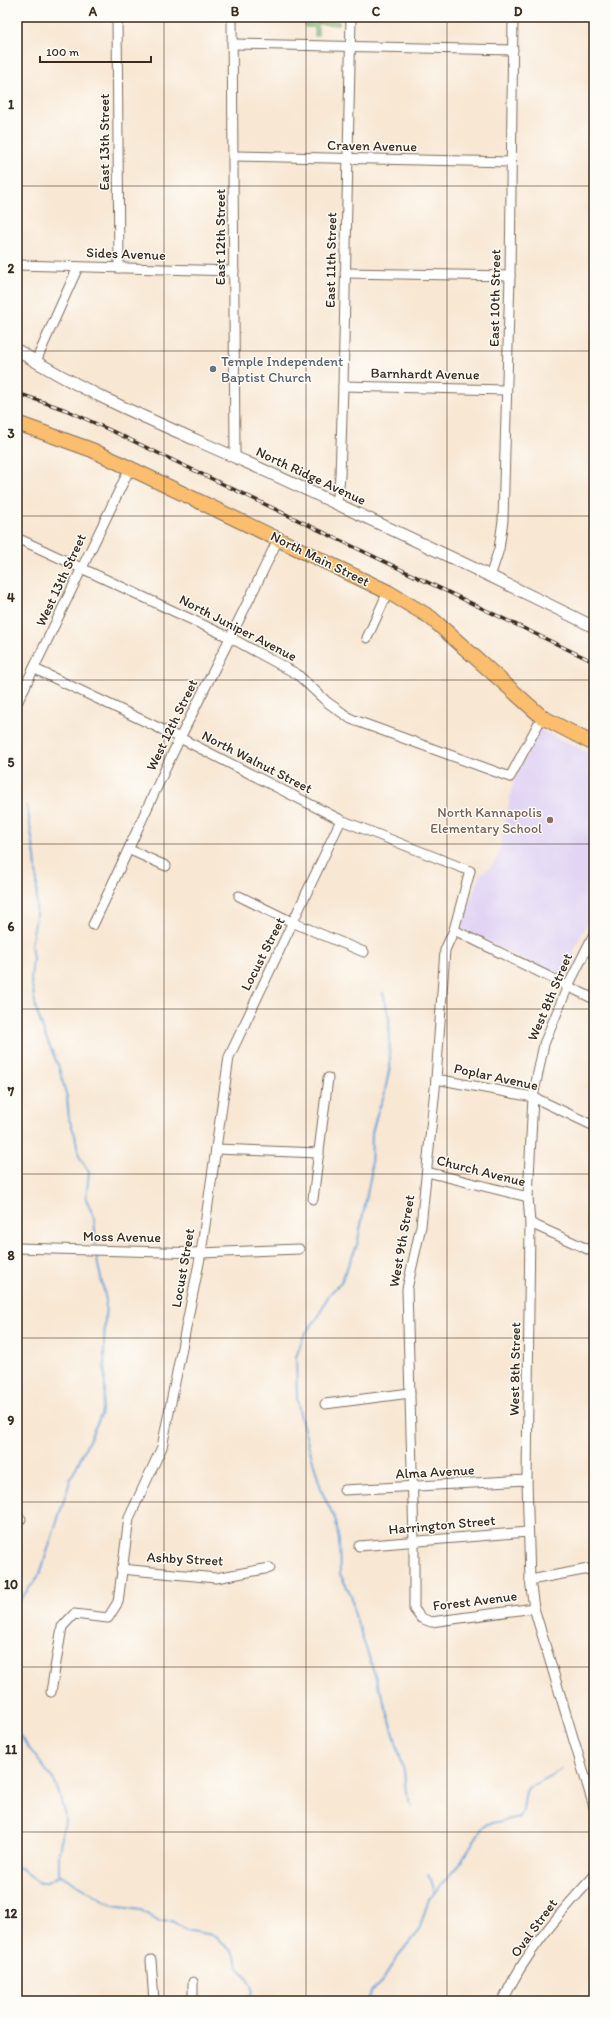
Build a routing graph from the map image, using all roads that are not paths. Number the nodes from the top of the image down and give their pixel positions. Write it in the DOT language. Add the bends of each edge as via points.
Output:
graph roads {
  1 [pos="117,17"];
  2 [pos="232,17"];
  3 [pos="351,17"];
  4 [pos="514,17"];
  5 [pos="232,44"];
  6 [pos="351,45"];
  7 [pos="513,50"];
  8 [pos="234,156"];
  9 [pos="348,159"];
  10 [pos="511,162"];
  11 [pos="17,265"];
  12 [pos="78,267"];
  13 [pos="119,268"];
  14 [pos="234,271"];
  15 [pos="345,273"];
  16 [pos="510,276"];
  17 [pos="17,350"];
  18 [pos="36,361"];
  19 [pos="343,386"];
  20 [pos="506,390"];
  21 [pos="17,423"];
  22 [pos="235,457"];
  23 [pos="130,468"];
  24 [pos="337,504"];
  25 [pos="17,538"];
  26 [pos="278,539"];
  27 [pos="83,568"];
  28 [pos="490,577"];
  29 [pos="388,592"];
  30 [pos="593,624"];
  31 [pos="231,638"];
  32 [pos="367,638"];
  33 [pos="35,669"];
  34 [pos="17,703"];
  35 [pos="542,717"];
  36 [pos="180,738"];
  37 [pos="594,744"];
  38 [pos="341,820"];
  39 [pos="130,850"];
  40 [pos="166,866"];
  41 [pos="470,871"];
  42 [pos="240,896"];
  43 [pos="294,923"];
  44 [pos="93,925"];
  45 [pos="454,930"];
  46 [pos="594,934"];
  47 [pos="364,952"];
  48 [pos="568,986"];
  49 [pos="594,999"];
  50 [pos="328,1078"];
  51 [pos="436,1079"];
  52 [pos="533,1097"];
  53 [pos="594,1126"];
  54 [pos="216,1149"];
  55 [pos="319,1153"];
  56 [pos="427,1172"];
  57 [pos="528,1197"];
  58 [pos="313,1199"];
  59 [pos="530,1223"];
  60 [pos="17,1242"];
  61 [pos="17,1248"];
  62 [pos="299,1249"];
  63 [pos="594,1252"];
  64 [pos="201,1253"];
  65 [pos="410,1393"];
  66 [pos="325,1404"];
  67 [pos="527,1480"];
  68 [pos="412,1487"];
  69 [pos="344,1490"];
  70 [pos="528,1532"];
  71 [pos="414,1542"];
  72 [pos="359,1546"];
  73 [pos="270,1568"];
  74 [pos="594,1568"];
  75 [pos="121,1569"];
  76 [pos="530,1580"];
  77 [pos="534,1608"];
  78 [pos="421,1618"];
  79 [pos="51,1692"];
  80 [pos="594,1808"];
  81 [pos="594,1876"];
  82 [pos="152,1960"];
  83 [pos="193,1982"];
  84 [pos="154,2001"];
  85 [pos="194,2001"];
  86 [pos="503,2001"];
  1 -- 13 [label="street, East 13th Street"];
  2 -- 5 [label="street, East 12th Street"];
  3 -- 6 [label="street, East 11th Street"];
  4 -- 7 [label="street, East 10th Street"];
  5 -- 6 [label="street"];
  5 -- 8 [label="street, East 12th Street"];
  6 -- 7 [label="street"];
  6 -- 9 [label="street, East 11th Street"];
  7 -- 10 [label="street, East 10th Street"];
  8 -- 9 [label="street, Craven Avenue"];
  8 -- 14 [label="street, East 12th Street"];
  9 -- 10 [label="street, Craven Avenue"];
  9 -- 15 [label="street, East 11th Street"];
  10 -- 16 [label="street, East 10th Street"];
  11 -- 12 [label="street, Sides Avenue"];
  12 -- 13 [label="street, Sides Avenue"];
  12 -- 18 [label="street"];
  13 -- 14 [label="street, Sides Avenue"];
  14 -- 22 [label="street, East 12th Street"];
  15 -- 16 [label="street"];
  15 -- 19 [label="street, East 11th Street"];
  16 -- 20 [label="street, East 10th Street"];
  17 -- 18 [label="street, North Ridge Avenue"];
  18 -- 22 [label="street, North Ridge Avenue" via="117,404"];
  19 -- 20 [label="street, Barnhardt Avenue"];
  19 -- 24 [label="street, East 11th Street"];
  20 -- 28 [label="street, East 10th Street" via="503,520 500,550"];
  21 -- 23 [label="main road, North Main Street" via="92,450"];
  22 -- 24 [label="street, North Ridge Avenue"];
  23 -- 26 [label="main road, North Main Street"];
  23 -- 27 [label="street, West 13th Street"];
  24 -- 28 [label="street, North Ridge Avenue"];
  25 -- 27 [label="street, North Juniper Avenue"];
  26 -- 29 [label="main road, North Main Street"];
  26 -- 31 [label="street, West 12th Street"];
  27 -- 31 [label="street, North Juniper Avenue"];
  27 -- 33 [label="street, West 13th Street"];
  28 -- 30 [label="street, North Ridge Avenue"];
  29 -- 32 [label="street"];
  29 -- 35 [label="main road, North Main Street" via="430,617"];
  31 -- 35 [label="street, North Juniper Avenue" via="297,674 327,702 351,719 510,778"];
  31 -- 36 [label="street, West 12th Street"];
  33 -- 34 [label="street, West 13th Street"];
  33 -- 36 [label="street, North Walnut Street"];
  35 -- 37 [label="main road, North Main Street"];
  36 -- 38 [label="street, North Walnut Street"];
  36 -- 39 [label="street, West 12th Street"];
  38 -- 41 [label="street, North Walnut Street"];
  38 -- 43 [label="street, Locust Street"];
  39 -- 40 [label="street"];
  39 -- 44 [label="street, West 12th Street"];
  41 -- 45 [label="street, West 9th Street"];
  42 -- 43 [label="street"];
  43 -- 47 [label="street"];
  43 -- 54 [label="street, Locust Street" via="229,1057"];
  45 -- 48 [label="street"];
  45 -- 51 [label="street, West 9th Street" via="445,950"];
  46 -- 48 [label="street, West 8th Street"];
  48 -- 49 [label="street"];
  48 -- 52 [label="street, West 8th Street" via="544,1044"];
  50 -- 55 [label="street"];
  51 -- 52 [label="street, Poplar Avenue"];
  51 -- 56 [label="street, West 9th Street"];
  52 -- 53 [label="street, Poplar Avenue"];
  52 -- 57 [label="street, West 8th Street"];
  54 -- 55 [label="street"];
  54 -- 64 [label="street, Locust Street"];
  55 -- 58 [label="street"];
  56 -- 57 [label="street, Church Avenue"];
  56 -- 65 [label="street, West 9th Street" via="421,1226 407,1289"];
  57 -- 59 [label="street, West 8th Street"];
  59 -- 63 [label="street"];
  59 -- 67 [label="street, West 8th Street"];
  60 -- 61 [label="street"];
  61 -- 64 [label="street, Moss Avenue"];
  62 -- 64 [label="street, Moss Avenue"];
  64 -- 75 [label="street, Locust Street" via="162,1447 129,1518"];
  65 -- 66 [label="street"];
  65 -- 68 [label="street, West 9th Street"];
  67 -- 68 [label="street, Alma Avenue"];
  67 -- 70 [label="street, West 8th Street"];
  68 -- 69 [label="street, Alma Avenue"];
  68 -- 71 [label="street, West 9th Street"];
  70 -- 71 [label="street, Harrington Street"];
  70 -- 76 [label="street, West 8th Street"];
  71 -- 72 [label="street, Harrington Street"];
  71 -- 78 [label="street, West 9th Street" via="414,1609"];
  73 -- 75 [label="street, Ashby Street" via="216,1578"];
  74 -- 76 [label="street, Forest Avenue"];
  75 -- 79 [label="street, Locust Street" via="118,1602 108,1618 74,1614 62,1626"];
  76 -- 77 [label="street, West 8th Street"];
  77 -- 78 [label="street, Forest Avenue" via="431,1622"];
  77 -- 80 [label="street, West 8th Street"];
  81 -- 86 [label="street, Oval Street" via="559,1914 520,1969"];
  82 -- 84 [label="street"];
  83 -- 85 [label="street"];
}
